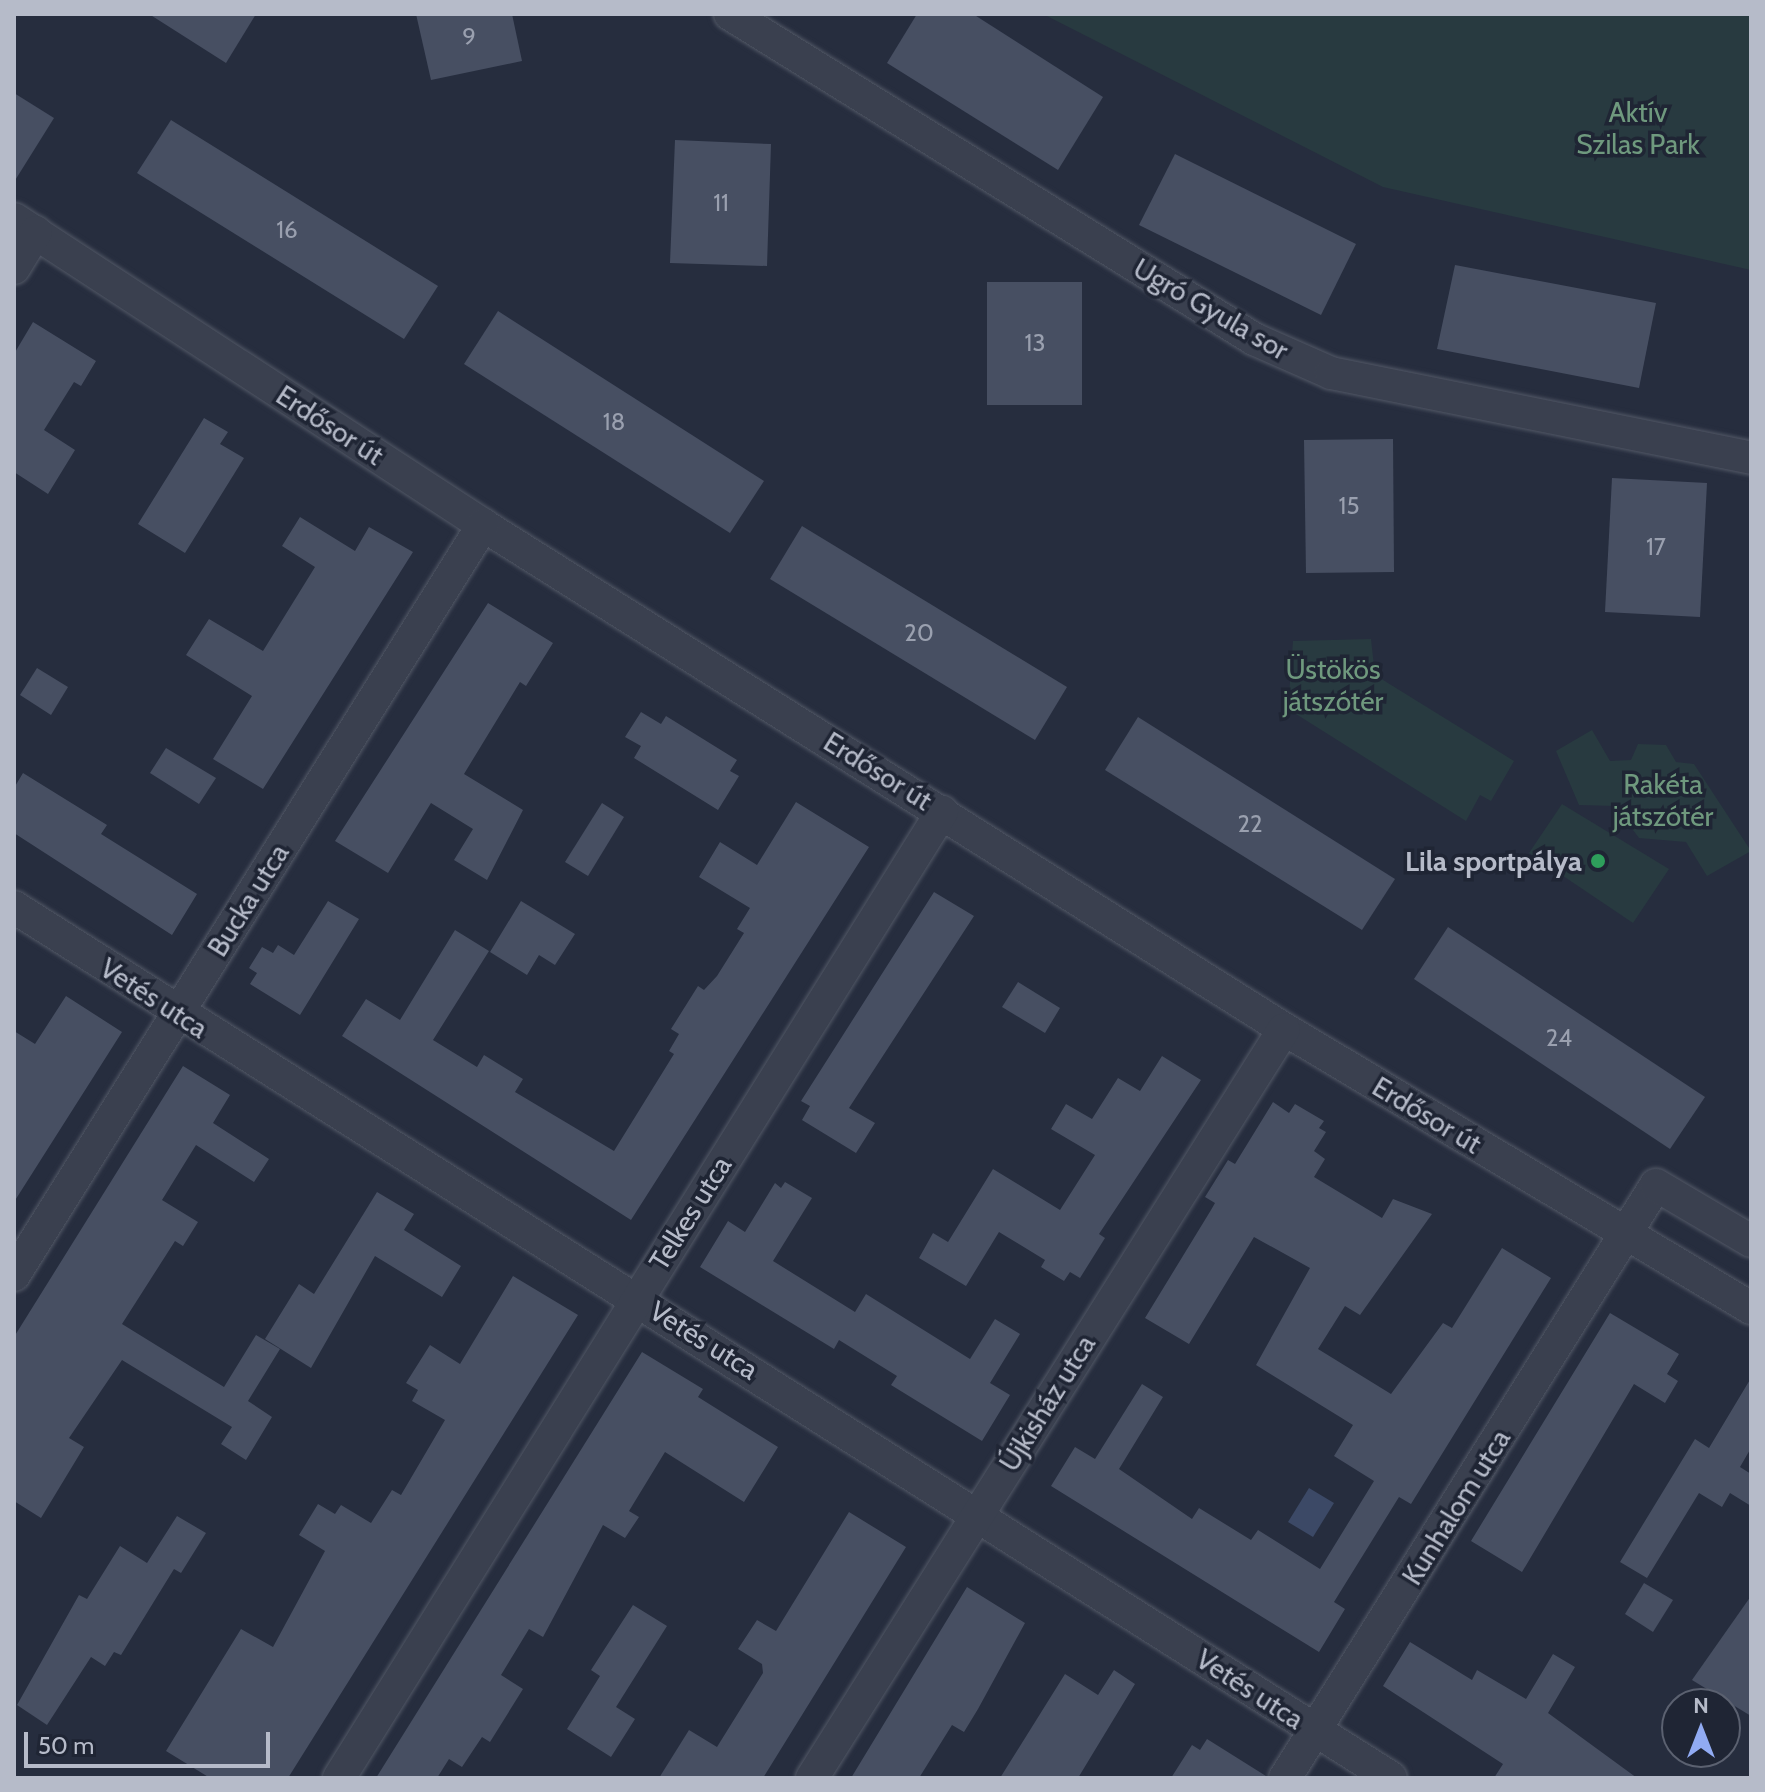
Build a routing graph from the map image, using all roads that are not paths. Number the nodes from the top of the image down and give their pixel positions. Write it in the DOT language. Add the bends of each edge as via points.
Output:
graph roads {
  1 [pos="730,14"];
  2 [pos="25,226"];
  3 [pos="14,268"];
  4 [pos="1751,458"];
  5 [pos="483,525"];
  6 [pos="942,812"];
  7 [pos="14,907"];
  8 [pos="176,1013"];
  9 [pos="1284,1029"];
  10 [pos="1626,1236"];
  11 [pos="1751,1241"];
  12 [pos="14,1275"];
  13 [pos="637,1297"];
  14 [pos="1751,1308"];
  15 [pos="977,1513"];
  16 [pos="1315,1731"];
  17 [pos="339,1778"];
  18 [pos="812,1778"];
  19 [pos="1285,1778"];
  20 [pos="1391,1778"];
  1 -- 4 [label="street, Ugró Gyula sor" via="1254,339 1331,373"];
  2 -- 3 [label="street"];
  2 -- 5 [label="street, Erdősor út"];
  5 -- 6 [label="street, Erdősor út"];
  5 -- 8 [label="street, Bucka utca"];
  6 -- 9 [label="street, Erdősor út"];
  6 -- 13 [label="street, Telkes utca"];
  7 -- 8 [label="street, Vetés utca"];
  8 -- 12 [label="street, Bucka utca"];
  8 -- 13 [label="street, Vetés utca"];
  9 -- 10 [label="street, Erdősor út"];
  9 -- 15 [label="street, Újkisház utca"];
  10 -- 11 [label="street" via="1656,1185"];
  10 -- 14 [label="street, Erdősor út"];
  10 -- 16 [label="street, Kunhalom utca"];
  13 -- 15 [label="street, Vetés utca"];
  13 -- 17 [label="street, Telkes utca"];
  15 -- 16 [label="street, Vetés utca"];
  15 -- 18 [label="street, Újkisház utca"];
  16 -- 19 [label="street, Kunhalom utca"];
  16 -- 20 [label="street, Vetés utca"];
}
